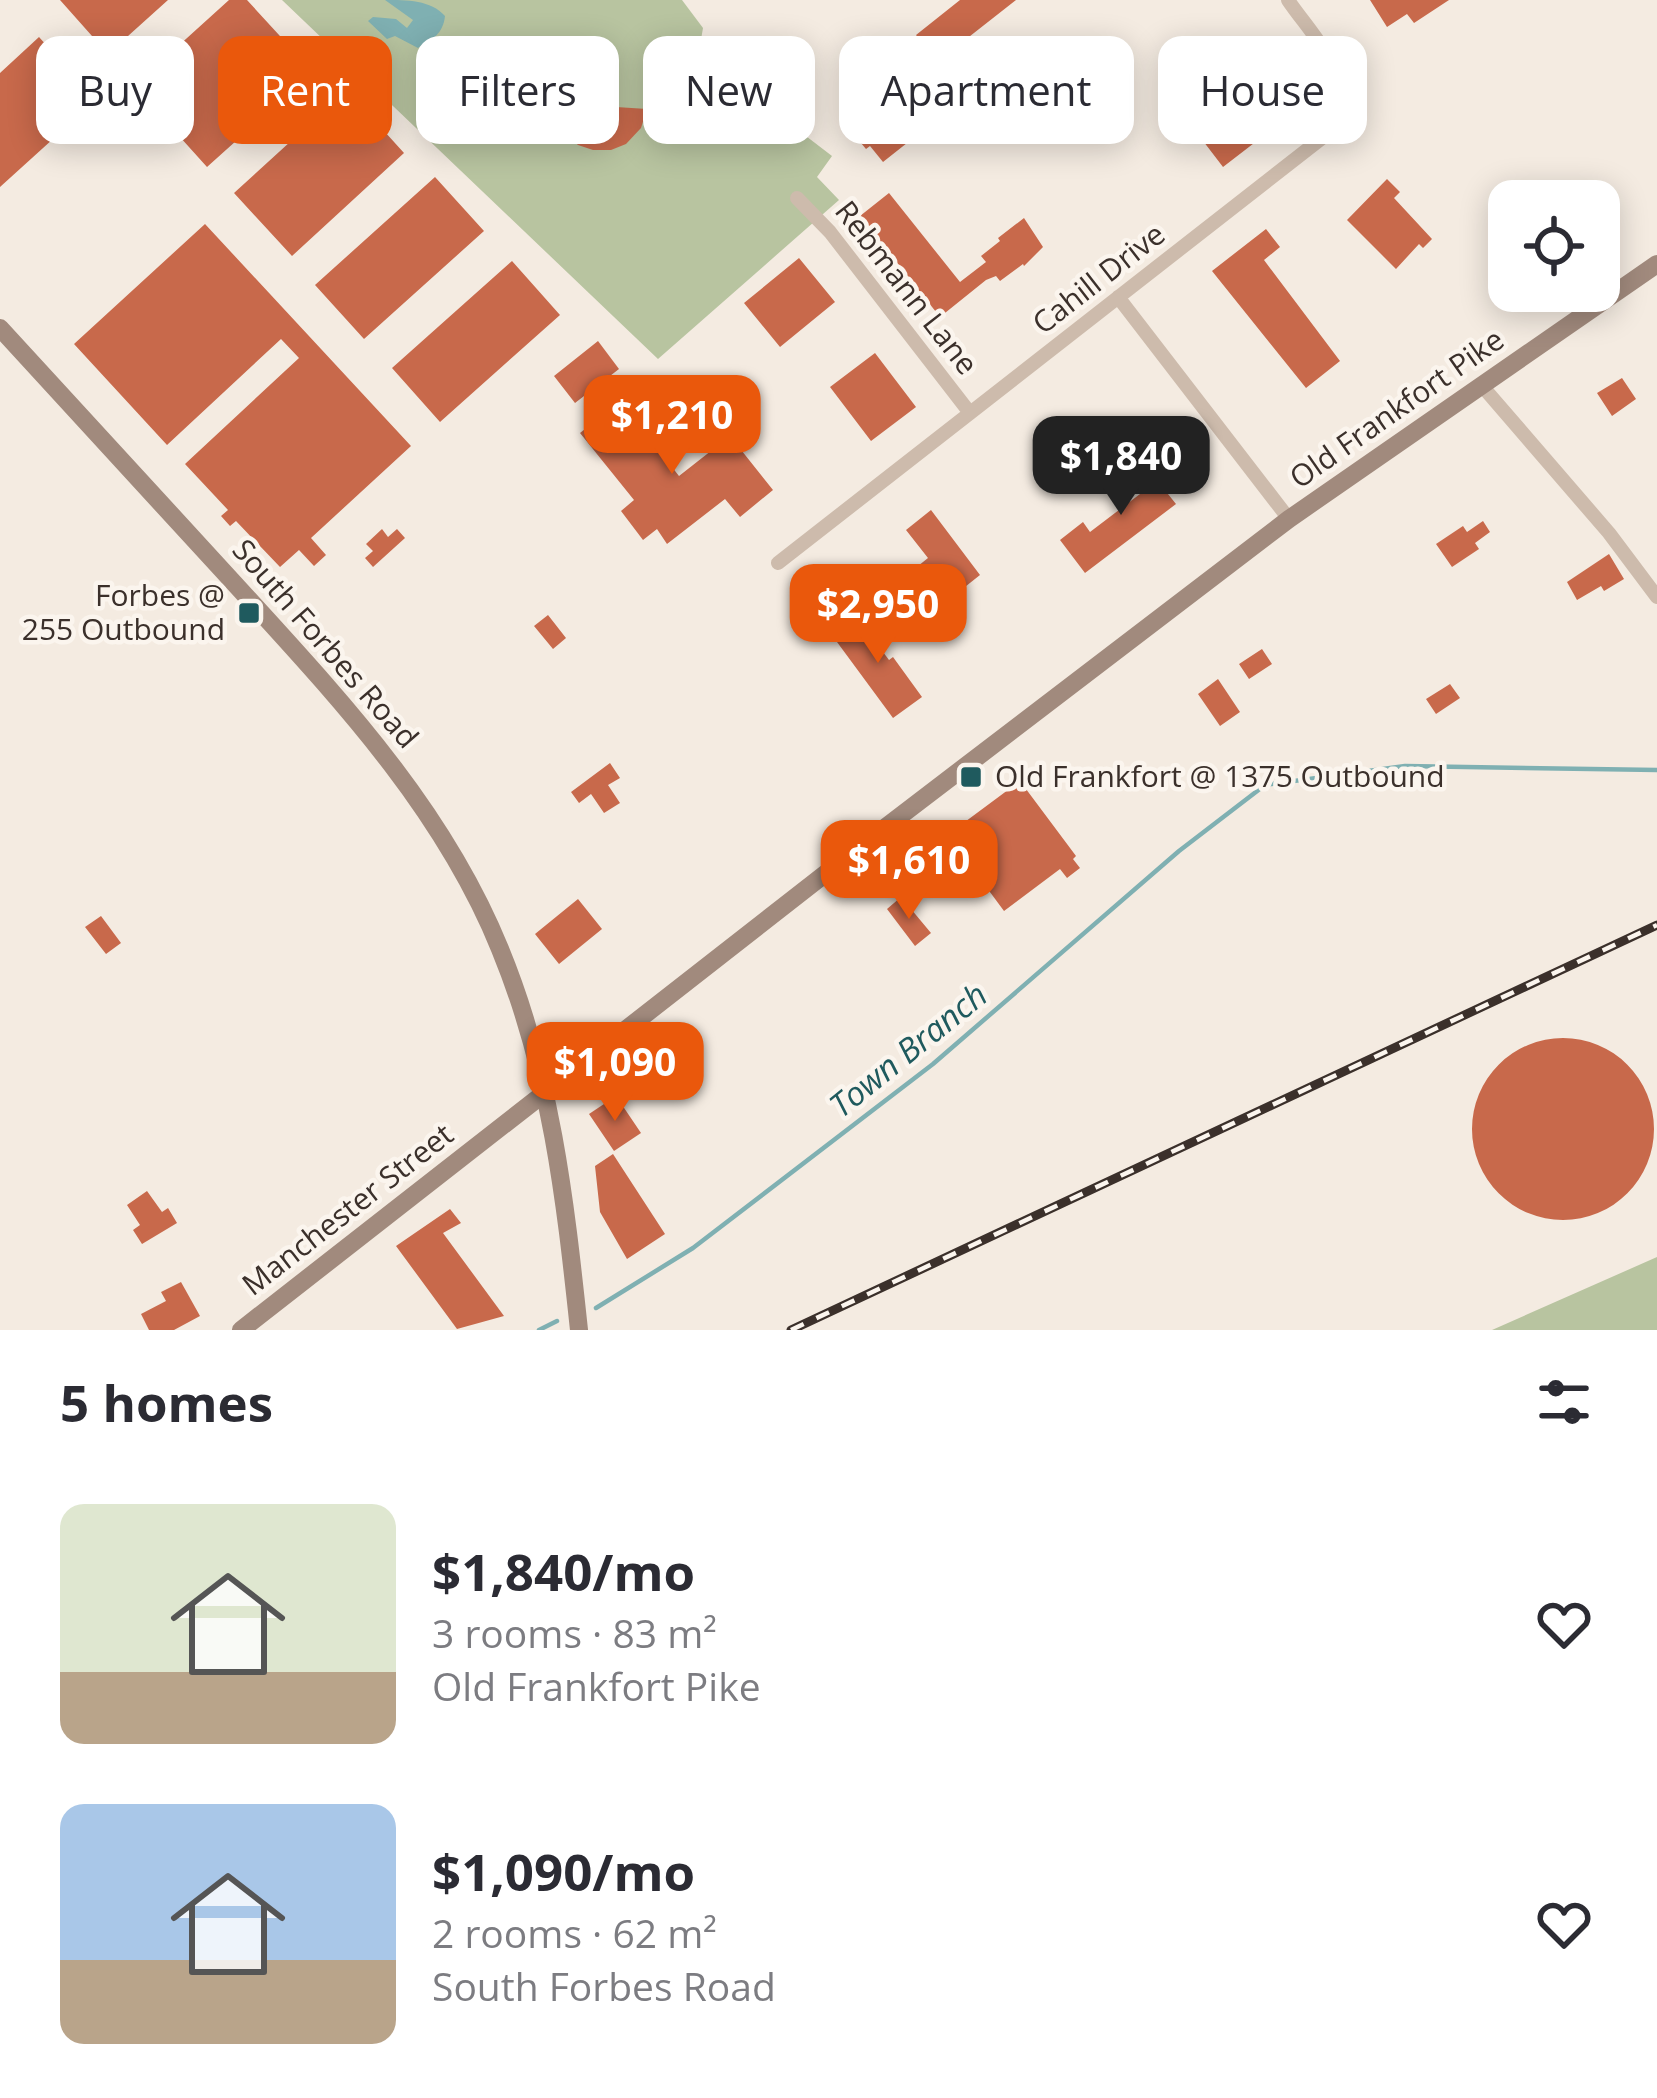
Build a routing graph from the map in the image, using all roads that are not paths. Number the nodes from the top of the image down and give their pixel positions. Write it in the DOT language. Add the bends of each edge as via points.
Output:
graph roads {
  1 [pos="1288,0"];
  2 [pos="797,198"];
  3 [pos="1657,264"];
  4 [pos="1118,297"];
  5 [pos="0,328"];
  6 [pos="1483,387"];
  7 [pos="970,413"];
  8 [pos="1289,519"];
  9 [pos="778,563"];
  10 [pos="1657,597"];
  11 [pos="548,1093"];
  12 [pos="241,1330"];
  13 [pos="579,1330"];
  1 -- 4 [label="street, Cahill Drive" via="1342,84 1344,118"];
  2 -- 7 [label="street, Rebmann Lane"];
  3 -- 6 [label="main road, Old Frankfort Pike"];
  4 -- 7 [label="street, Cahill Drive"];
  4 -- 8 [label="street"];
  5 -- 11 [label="main road, South Forbes Road" via="369,732 435,824 484,913"];
  6 -- 8 [label="main road, Old Frankfort Pike"];
  6 -- 10 [label="street"];
  7 -- 9 [label="street, Cahill Drive"];
  8 -- 11 [label="main road, Old Frankfort Pike"];
  11 -- 12 [label="main road, Manchester Street"];
  11 -- 13 [label="main road, South Forbes Road"];
}
